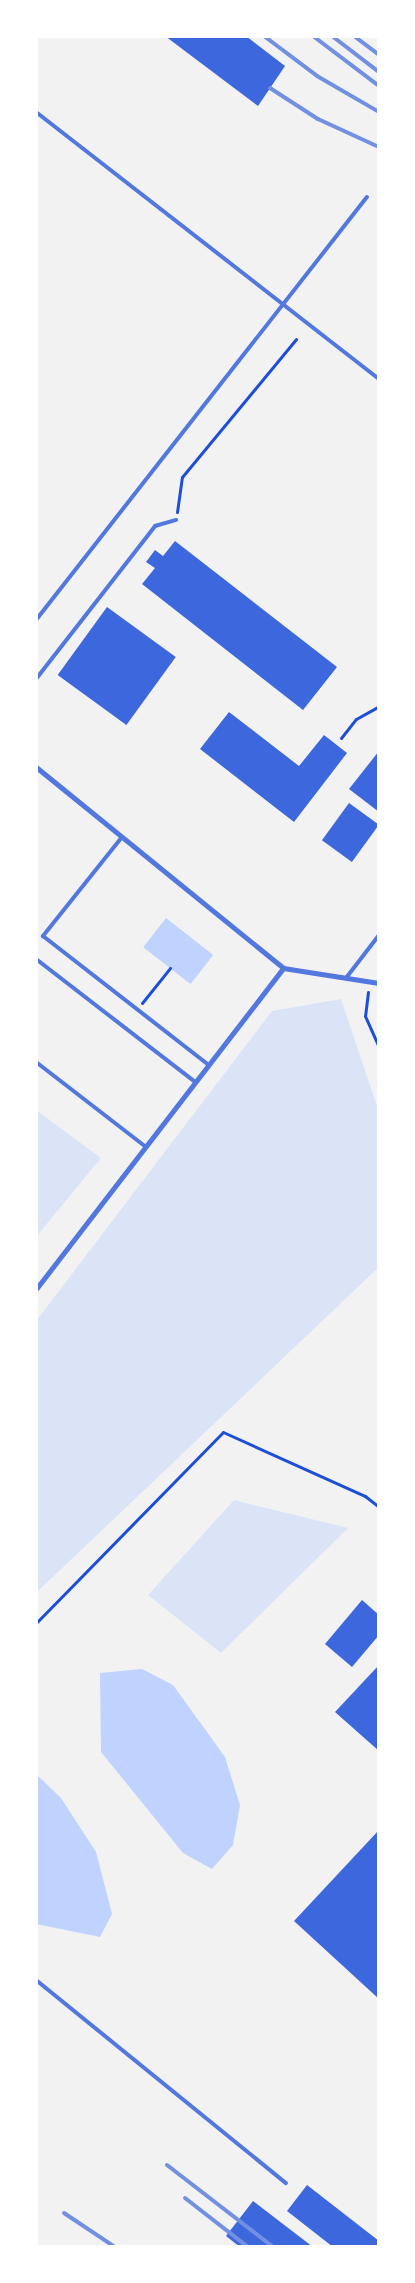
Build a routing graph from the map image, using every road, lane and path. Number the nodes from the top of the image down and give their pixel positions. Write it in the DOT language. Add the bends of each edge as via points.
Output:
graph roads {
  1 [pos="36,112"];
  2 [pos="368,197"];
  3 [pos="284,306"];
  4 [pos="296,339"];
  5 [pos="379,379"];
  6 [pos="176,520"];
  7 [pos="36,620"];
  8 [pos="36,679"];
  9 [pos="379,706"];
  10 [pos="341,738"];
  11 [pos="36,767"];
  12 [pos="122,837"];
  13 [pos="379,935"];
  14 [pos="36,959"];
  15 [pos="170,968"];
  16 [pos="283,968"];
  17 [pos="346,978"];
  18 [pos="369,981"];
  19 [pos="379,982"];
  20 [pos="137,1010"];
  21 [pos="379,1048"];
  22 [pos="36,1062"];
  23 [pos="209,1064"];
  24 [pos="195,1082"];
  25 [pos="146,1147"];
  26 [pos="36,1289"];
  27 [pos="379,1507"];
  28 [pos="36,1623"];
  29 [pos="36,1980"];
  30 [pos="286,2182"];
  1 -- 3 [label="lane"];
  2 -- 3 [label="lane"];
  3 -- 5 [label="lane"];
  3 -- 7 [label="lane"];
  4 -- 6 [label="path" via="182,477"];
  6 -- 8 [label="lane" via="155,526"];
  9 -- 10 [label="path" via="356,719"];
  11 -- 12 [label="street"];
  12 -- 16 [label="street"];
  12 -- 20 [label="lane" via="43,936"];
  13 -- 17 [label="lane"];
  14 -- 24 [label="lane"];
  15 -- 20 [label="path"];
  16 -- 17 [label="street"];
  16 -- 23 [label="street"];
  17 -- 18 [label="street"];
  18 -- 19 [label="street"];
  18 -- 21 [label="path" via="365,1016"];
  20 -- 23 [label="lane"];
  22 -- 25 [label="lane"];
  23 -- 24 [label="street"];
  24 -- 25 [label="street"];
  25 -- 26 [label="street"];
  27 -- 28 [label="path" via="365,1496 223,1432"];
  29 -- 30 [label="lane"];
}
